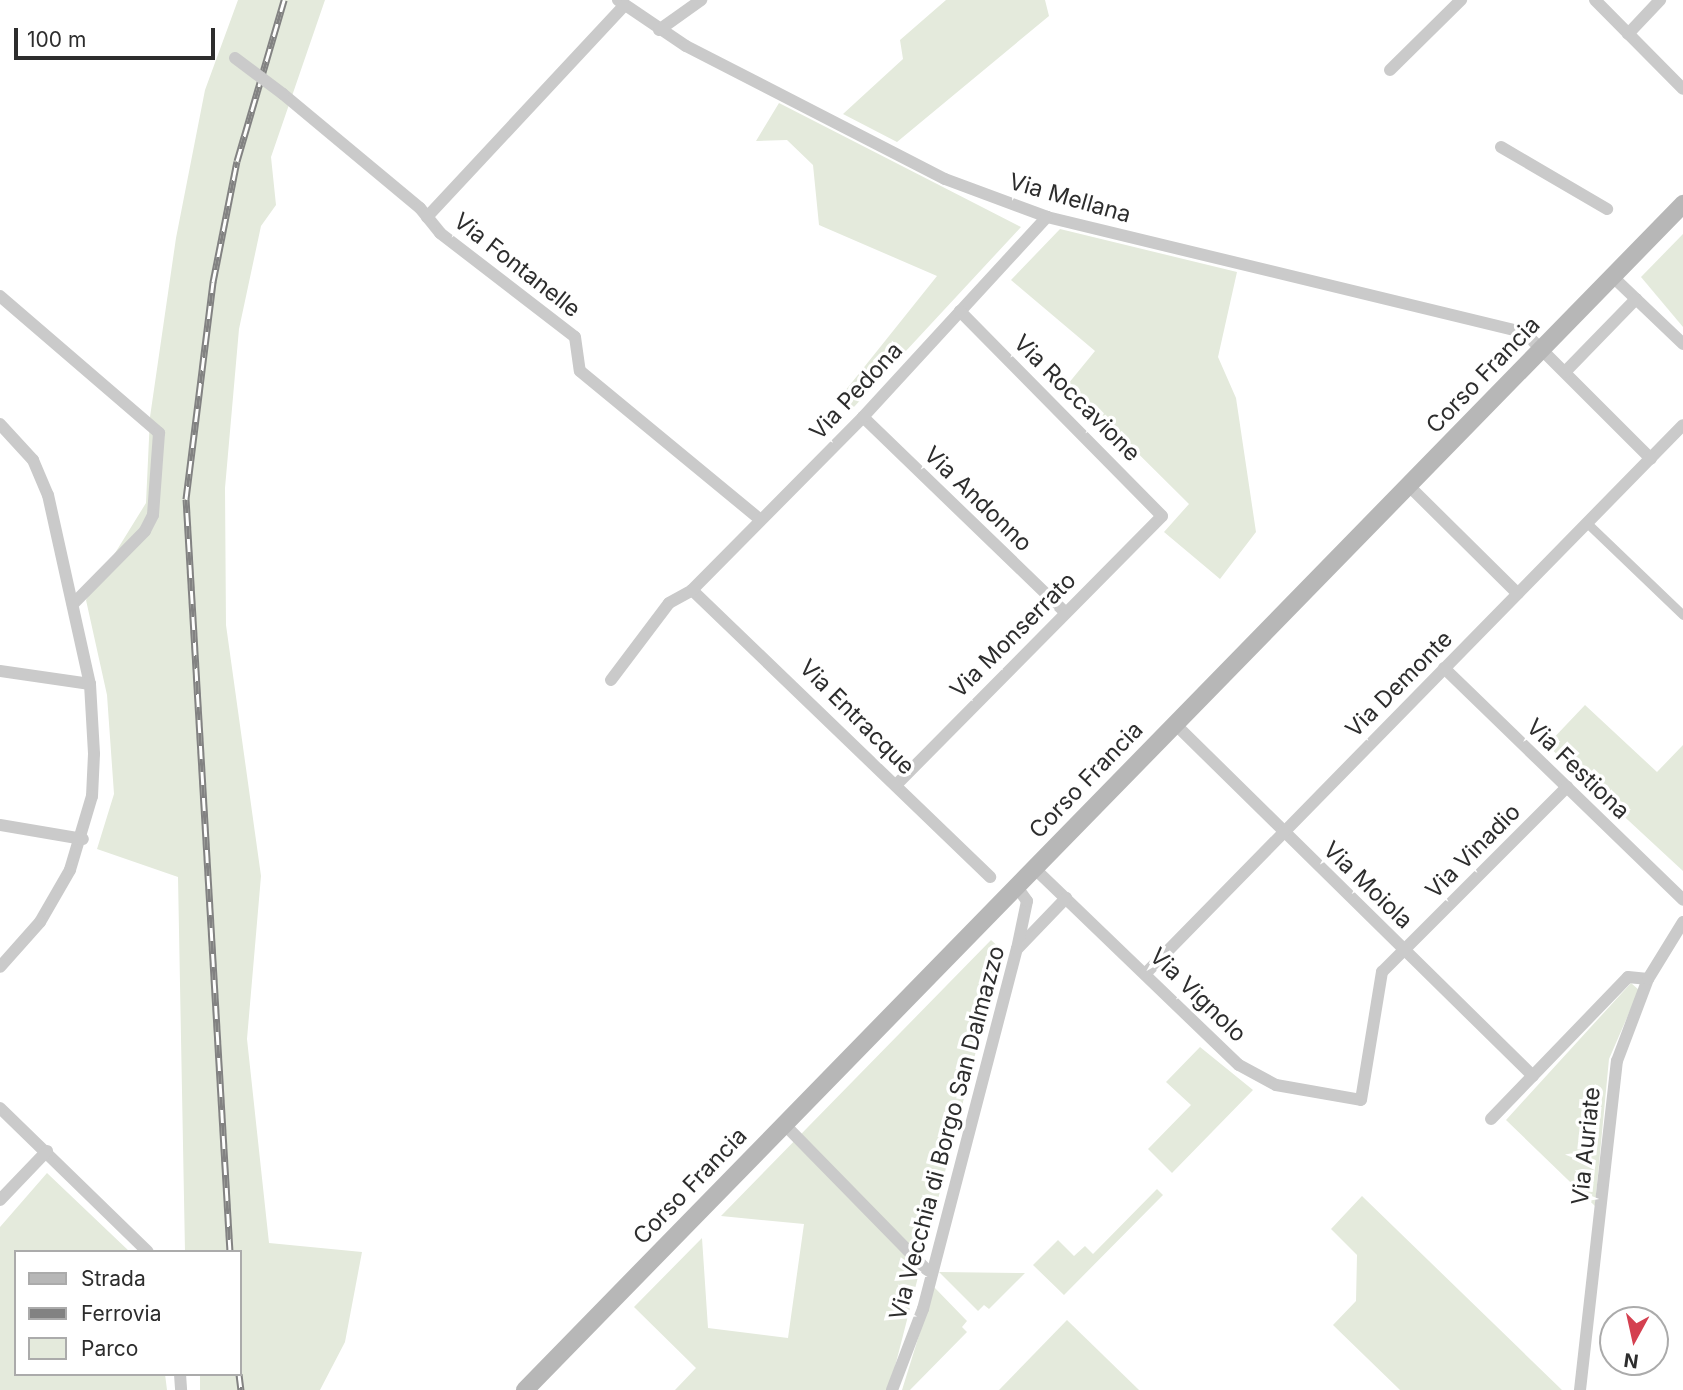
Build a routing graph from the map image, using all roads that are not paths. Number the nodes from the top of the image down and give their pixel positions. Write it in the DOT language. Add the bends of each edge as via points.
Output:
graph roads {
  1 [pos="701,0"];
  2 [pos="1461,0"];
  3 [pos="1595,0"];
  4 [pos="1660,0"];
  5 [pos="621,3"];
  6 [pos="659,30"];
  7 [pos="1628,34"];
  8 [pos="232,56"];
  9 [pos="1390,70"];
  10 [pos="1683,89"];
  11 [pos="1501,147"];
  12 [pos="1683,204"];
  13 [pos="1607,209"];
  14 [pos="427,217"];
  15 [pos="1047,217"];
  16 [pos="1613,276"];
  17 [pos="0,296"];
  18 [pos="1636,299"];
  19 [pos="960,311"];
  20 [pos="1683,344"];
  21 [pos="1543,349"];
  22 [pos="1565,372"];
  23 [pos="863,416"];
  24 [pos="0,425"];
  25 [pos="1683,425"];
  26 [pos="1651,459"];
  27 [pos="1409,486"];
  28 [pos="1162,516"];
  29 [pos="761,520"];
  30 [pos="1587,523"];
  31 [pos="692,590"];
  32 [pos="1518,594"];
  33 [pos="72,604"];
  34 [pos="1065,612"];
  35 [pos="1683,615"];
  36 [pos="1444,668"];
  37 [pos="0,671"];
  38 [pos="611,680"];
  39 [pos="90,684"];
  40 [pos="1174,724"];
  41 [pos="895,785"];
  42 [pos="1567,787"];
  43 [pos="0,825"];
  44 [pos="1282,831"];
  45 [pos="83,839"];
  46 [pos="1034,868"];
  47 [pos="990,877"];
  48 [pos="1016,886"];
  49 [pos="1066,898"];
  50 [pos="1683,900"];
  51 [pos="1683,922"];
  52 [pos="1017,949"];
  53 [pos="1406,949"];
  54 [pos="0,967"];
  55 [pos="1146,973"];
  56 [pos="1648,979"];
  57 [pos="1533,1076"];
  58 [pos="1362,1100"];
  59 [pos="0,1108"];
  60 [pos="1491,1119"];
  61 [pos="784,1124"];
  62 [pos="47,1151"];
  63 [pos="0,1200"];
  64 [pos="146,1250"];
  65 [pos="930,1273"];
  66 [pos="524,1390"];
  67 [pos="892,1390"];
  68 [pos="1580,1390"];
  1 -- 6 [label="street"];
  2 -- 9 [label="street"];
  3 -- 7 [label="street"];
  4 -- 7 [label="street"];
  5 -- 6 [label="street, Via Mellana"];
  5 -- 14 [label="street"];
  6 -- 15 [label="street, Via Mellana" via="944,179"];
  7 -- 10 [label="street"];
  8 -- 14 [label="street, Via Fontanelle, bridge"];
  11 -- 13 [label="street"];
  12 -- 16 [label="main road, Corso Francia"];
  14 -- 29 [label="street, Via Fontanelle" via="575,337 580,371"];
  15 -- 19 [label="street, Via Pedona"];
  15 -- 21 [label="street, Via Mellana" via="1525,333"];
  16 -- 18 [label="street"];
  16 -- 21 [label="main road, Corso Francia"];
  17 -- 33 [label="street" via="159,433 149,523"];
  18 -- 20 [label="street"];
  18 -- 22 [label="street"];
  19 -- 23 [label="street, Via Pedona"];
  19 -- 28 [label="street, Via Roccavione"];
  21 -- 22 [label="street, Via Mellana"];
  21 -- 27 [label="main road, Corso Francia"];
  22 -- 26 [label="street, Via Mellana"];
  23 -- 29 [label="street, Via Pedona"];
  23 -- 34 [label="street, Via Andonno"];
  24 -- 33 [label="street" via="41,476"];
  25 -- 26 [label="street, Via Demonte"];
  26 -- 30 [label="street, Via Demonte"];
  27 -- 32 [label="street"];
  27 -- 40 [label="main road, Corso Francia"];
  28 -- 34 [label="street, Via Monserrato"];
  29 -- 31 [label="street, Via Pedona"];
  30 -- 32 [label="street, Via Demonte"];
  30 -- 35 [label="street"];
  31 -- 38 [label="street, Via Pedona" via="669,604"];
  31 -- 41 [label="street, Via Entracque"];
  32 -- 36 [label="street, Via Demonte"];
  33 -- 39 [label="street"];
  34 -- 41 [label="street, Via Monserrato"];
  36 -- 42 [label="street, Via Festiona"];
  36 -- 44 [label="street, Via Demonte"];
  37 -- 39 [label="street"];
  39 -- 45 [label="street" via="94,754"];
  40 -- 44 [label="street, Via Moiola"];
  40 -- 46 [label="main road, Corso Francia"];
  41 -- 47 [label="street, Via Entracque"];
  42 -- 50 [label="street, Via Festiona"];
  42 -- 53 [label="street, Via Vinadio"];
  43 -- 45 [label="street"];
  44 -- 53 [label="street, Via Moiola"];
  44 -- 55 [label="street, Via Demonte"];
  45 -- 54 [label="street" via="57,897"];
  46 -- 48 [label="main road, Corso Francia"];
  46 -- 49 [label="street, Via Vignolo"];
  48 -- 52 [label="street, Via Vecchia di Borgo San Dalmazzo" via="1027,901"];
  48 -- 61 [label="main road, Corso Francia"];
  49 -- 52 [label="street"];
  49 -- 55 [label="street, Via Vignolo"];
  51 -- 56 [label="street, Via Auriate"];
  52 -- 65 [label="street, Via Vecchia di Borgo San Dalmazzo"];
  53 -- 57 [label="street, Via Moiola"];
  53 -- 58 [label="street, Via Vinadio" via="1382,972"];
  55 -- 58 [label="street, Via Vignolo" via="1259,1078"];
  56 -- 57 [label="street" via="1632,973"];
  56 -- 68 [label="street, Via Auriate" via="1617,1061"];
  57 -- 60 [label="street"];
  59 -- 62 [label="street"];
  61 -- 65 [label="street"];
  61 -- 66 [label="main road, Corso Francia"];
  62 -- 63 [label="street"];
  62 -- 64 [label="street"];
  65 -- 67 [label="street, Via Vecchia di Borgo San Dalmazzo" via="910,1355"];
}
